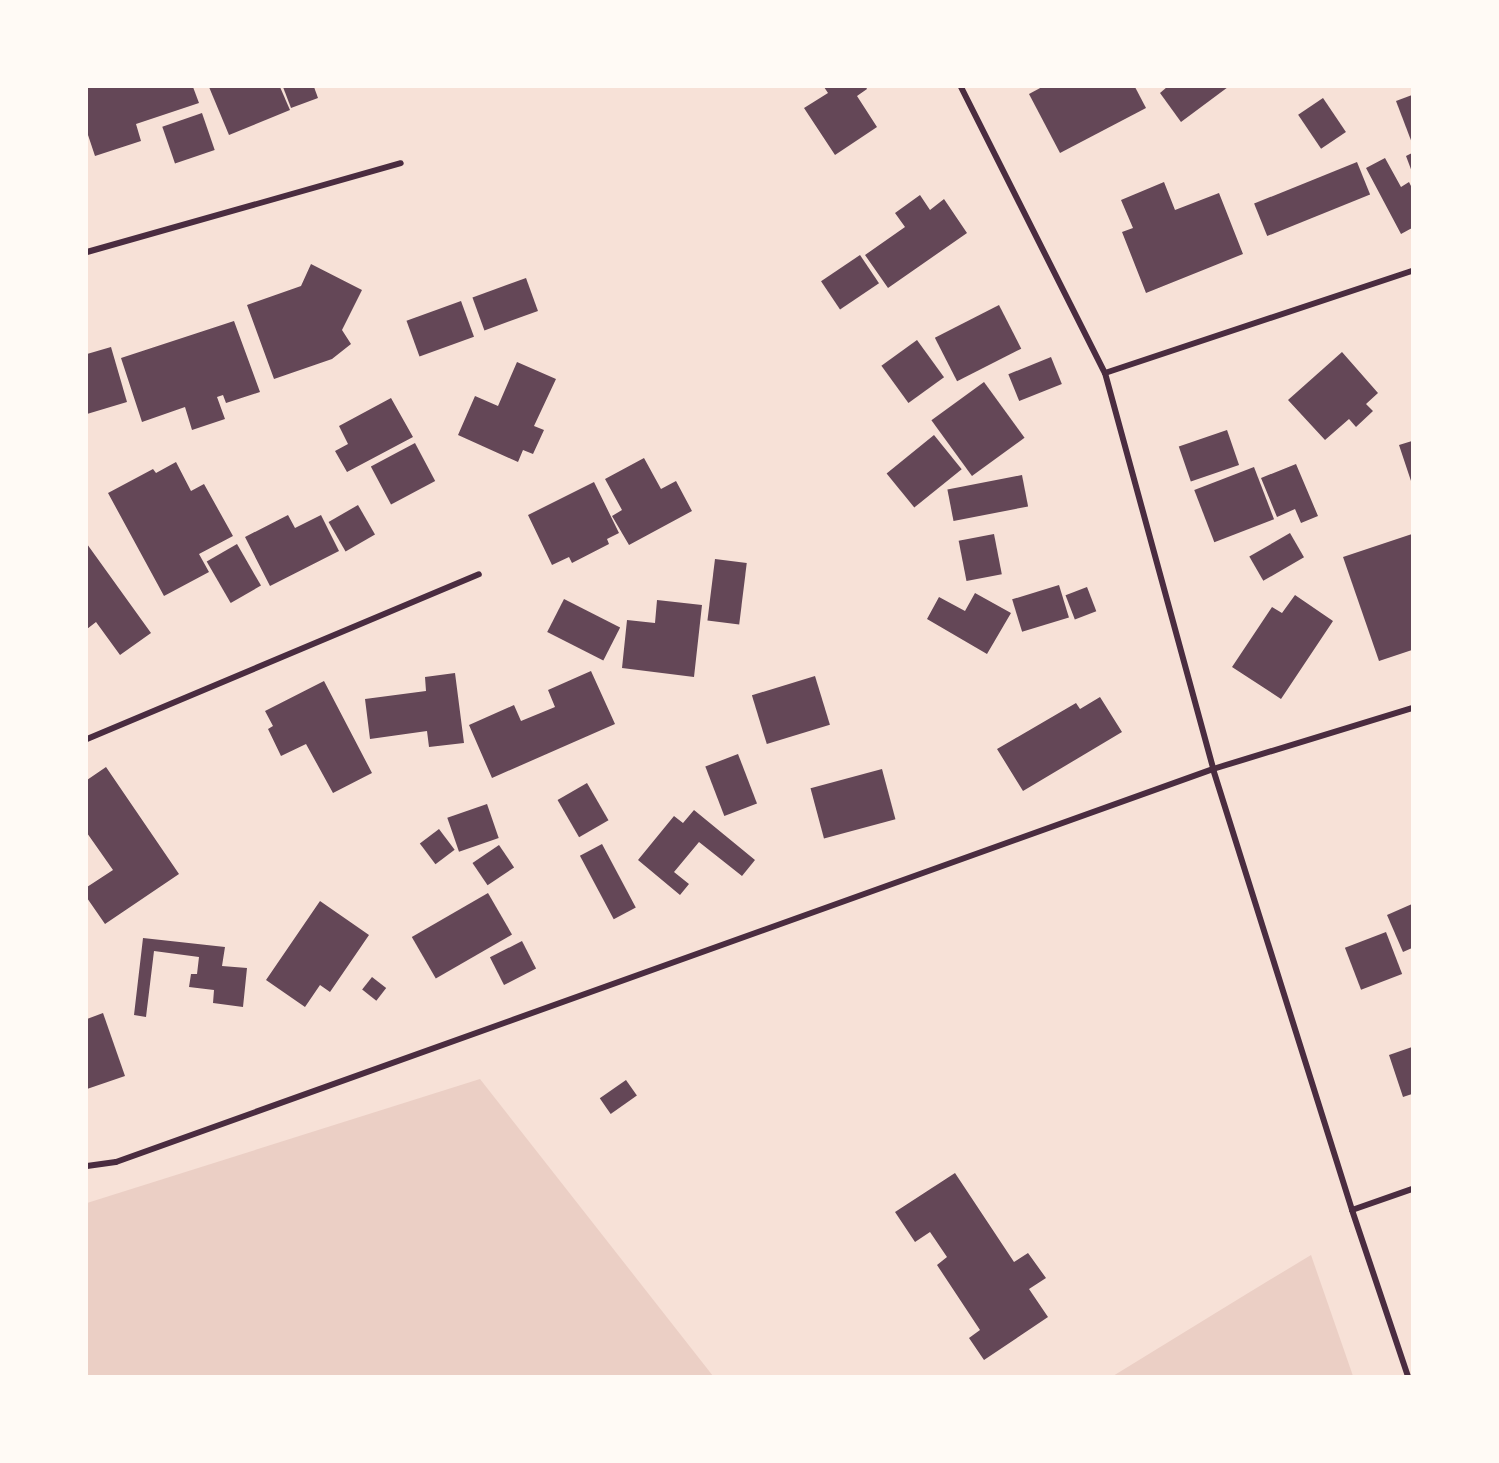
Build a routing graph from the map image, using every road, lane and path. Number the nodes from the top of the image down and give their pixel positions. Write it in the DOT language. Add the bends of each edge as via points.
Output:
graph roads {
  1 [pos="961,87"];
  2 [pos="401,163"];
  3 [pos="87,252"];
  4 [pos="1412,271"];
  5 [pos="1105,374"];
  6 [pos="479,574"];
  7 [pos="1412,708"];
  8 [pos="87,739"];
  9 [pos="1213,769"];
  10 [pos="87,1166"];
  11 [pos="1412,1189"];
  12 [pos="1352,1210"];
  13 [pos="1408,1376"];
  1 -- 5 [label="street"];
  2 -- 3 [label="street"];
  4 -- 5 [label="street"];
  5 -- 9 [label="street"];
  6 -- 8 [label="street"];
  7 -- 9 [label="street"];
  9 -- 10 [label="street" via="127,1158"];
  9 -- 12 [label="street"];
  11 -- 12 [label="street"];
  12 -- 13 [label="street"];
}
